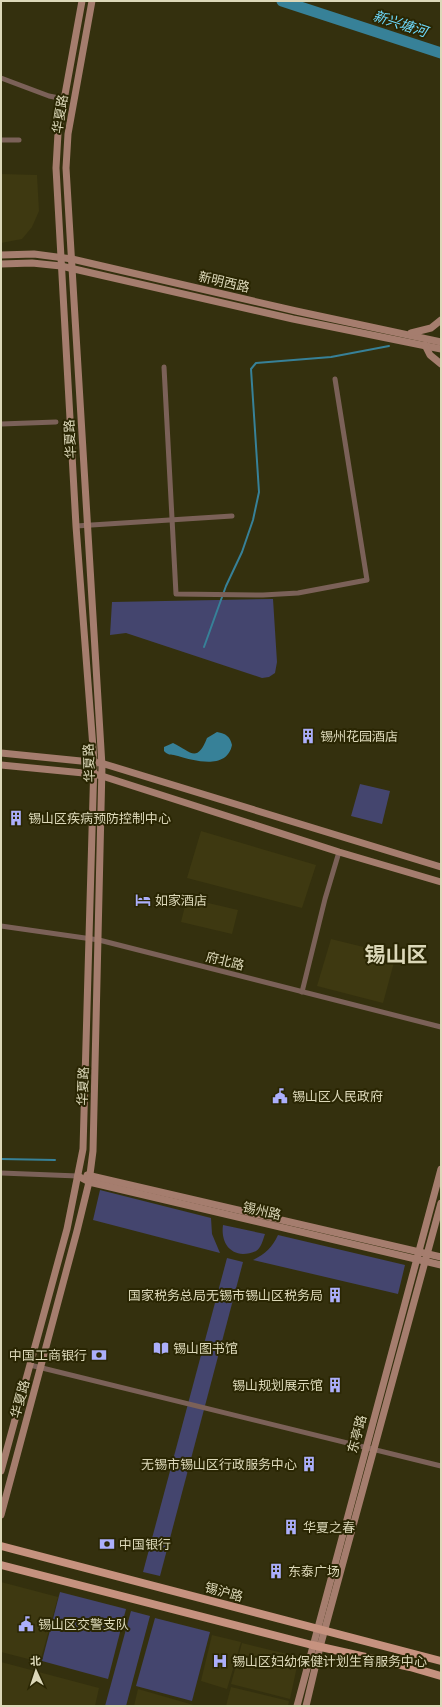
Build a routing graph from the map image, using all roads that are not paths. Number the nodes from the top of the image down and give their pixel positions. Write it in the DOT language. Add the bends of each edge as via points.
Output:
graph roads {
  1 [pos="82,1"];
  2 [pos="92,1"];
  3 [pos="1,78"];
  4 [pos="64,99"];
  5 [pos="1,140"];
  6 [pos="19,140"];
  7 [pos="1,255"];
  8 [pos="60,257"];
  9 [pos="72,259"];
  10 [pos="1,264"];
  11 [pos="61,266"];
  12 [pos="73,269"];
  13 [pos="441,320"];
  14 [pos="404,333"];
  15 [pos="441,342"];
  16 [pos="425,345"];
  17 [pos="441,349"];
  18 [pos="441,364"];
  19 [pos="164,367"];
  20 [pos="334,379"];
  21 [pos="56,422"];
  22 [pos="1,424"];
  23 [pos="232,516"];
  24 [pos="172,520"];
  25 [pos="87,525"];
  26 [pos="76,526"];
  27 [pos="1,753"];
  28 [pos="94,761"];
  29 [pos="102,762"];
  30 [pos="1,765"];
  31 [pos="94,774"];
  32 [pos="102,776"];
  33 [pos="339,852"];
  34 [pos="441,867"];
  35 [pos="441,882"];
  36 [pos="1,926"];
  37 [pos="88,938"];
  38 [pos="99,940"];
  39 [pos="302,992"];
  40 [pos="441,1027"];
  41 [pos="441,1169"];
  42 [pos="1,1173"];
  43 [pos="78,1176"];
  44 [pos="89,1179"];
  45 [pos="441,1203"];
  46 [pos="419,1252"];
  47 [pos="427,1254"];
  48 [pos="441,1257"];
  49 [pos="416,1260"];
  50 [pos="425,1262"];
  51 [pos="441,1265"];
  52 [pos="30,1365"];
  53 [pos="41,1367"];
  54 [pos="366,1448"];
  55 [pos="374,1450"];
  56 [pos="441,1466"];
  57 [pos="1,1471"];
  58 [pos="1,1515"];
  59 [pos="1,1546"];
  60 [pos="1,1565"];
  61 [pos="321,1629"];
  62 [pos="316,1646"];
  63 [pos="441,1661"];
  64 [pos="441,1676"];
  65 [pos="297,1706"];
  66 [pos="306,1706"];
  1 -- 4 [label="street, 华夏路"];
  2 -- 9 [label="street, 华夏路" via="68,134 66,168"];
  3 -- 4 [label="street"];
  4 -- 8 [label="street, 华夏路" via="58,133 56,168"];
  5 -- 6 [label="street"];
  7 -- 8 [label="street, 新明西路" via="34,254"];
  8 -- 9 [label="street, 新明西路"];
  8 -- 11 [label="street, 华夏路"];
  9 -- 12 [label="street, 华夏路"];
  9 -- 14 [label="street, 新明西路"];
  10 -- 11 [label="street, 新明西路" via="32,263"];
  11 -- 12 [label="street, 新明西路"];
  11 -- 26 [label="street, 华夏路"];
  12 -- 16 [label="street, 新明西路" via="294,319"];
  12 -- 25 [label="street, 华夏路"];
  13 -- 14 [label="street" via="431,328"];
  14 -- 15 [label="street, 新明西路"];
  16 -- 17 [label="street, 新明西路"];
  16 -- 18 [label="street" via="430,355"];
  19 -- 24 [label="street"];
  20 -- 24 [label="street" via="367,580 291,594 176,594"];
  21 -- 22 [label="street"];
  23 -- 24 [label="street"];
  24 -- 25 [label="street"];
  25 -- 26 [label="street"];
  25 -- 29 [label="street, 华夏路"];
  26 -- 28 [label="street, 华夏路"];
  27 -- 28 [label="street"];
  28 -- 29 [label="street"];
  28 -- 31 [label="street, 华夏路"];
  29 -- 32 [label="street, 华夏路"];
  29 -- 34 [label="street"];
  30 -- 31 [label="street"];
  31 -- 32 [label="street"];
  31 -- 37 [label="street, 华夏路"];
  32 -- 33 [label="street"];
  32 -- 38 [label="street, 华夏路"];
  33 -- 35 [label="street"];
  33 -- 39 [label="street"];
  36 -- 37 [label="street, 府北路"];
  37 -- 38 [label="street, 府北路"];
  37 -- 43 [label="street, 华夏路" via="83,1150"];
  38 -- 39 [label="street, 府北路"];
  38 -- 44 [label="street, 华夏路" via="93,1150"];
  39 -- 40 [label="street, 府北路"];
  41 -- 46 [label="street, 东亭路"];
  42 -- 43 [label="street, 锡州路"];
  43 -- 44 [label="street, 锡州路"];
  43 -- 52 [label="street, 华夏路" via="67,1228"];
  44 -- 46 [label="street, 锡州路"];
  44 -- 49 [label="street, 锡州路"];
  44 -- 53 [label="street, 华夏路"];
  45 -- 47 [label="street, 东亭路"];
  46 -- 47 [label="street, 锡州路"];
  46 -- 49 [label="street, 东亭路"];
  47 -- 48 [label="street, 锡州路"];
  47 -- 50 [label="street, 东亭路"];
  49 -- 50 [label="street, 锡州路"];
  49 -- 54 [label="street, 东亭路"];
  50 -- 51 [label="street, 锡州路"];
  50 -- 55 [label="street, 东亭路"];
  52 -- 53 [label="street"];
  52 -- 57 [label="street, 华夏路"];
  53 -- 54 [label="street"];
  53 -- 58 [label="street, 华夏路"];
  54 -- 55 [label="street"];
  54 -- 61 [label="street, 东亭路"];
  55 -- 56 [label="street"];
  55 -- 61 [label="street, 东亭路"];
  59 -- 61 [label="main road, 锡沪路"];
  60 -- 62 [label="main road"];
  61 -- 62 [label="street, 东亭路"];
  61 -- 63 [label="main road, 锡沪路"];
  62 -- 64 [label="main road"];
  62 -- 65 [label="street, 东亭路"];
  62 -- 66 [label="street, 东亭路"];
}
